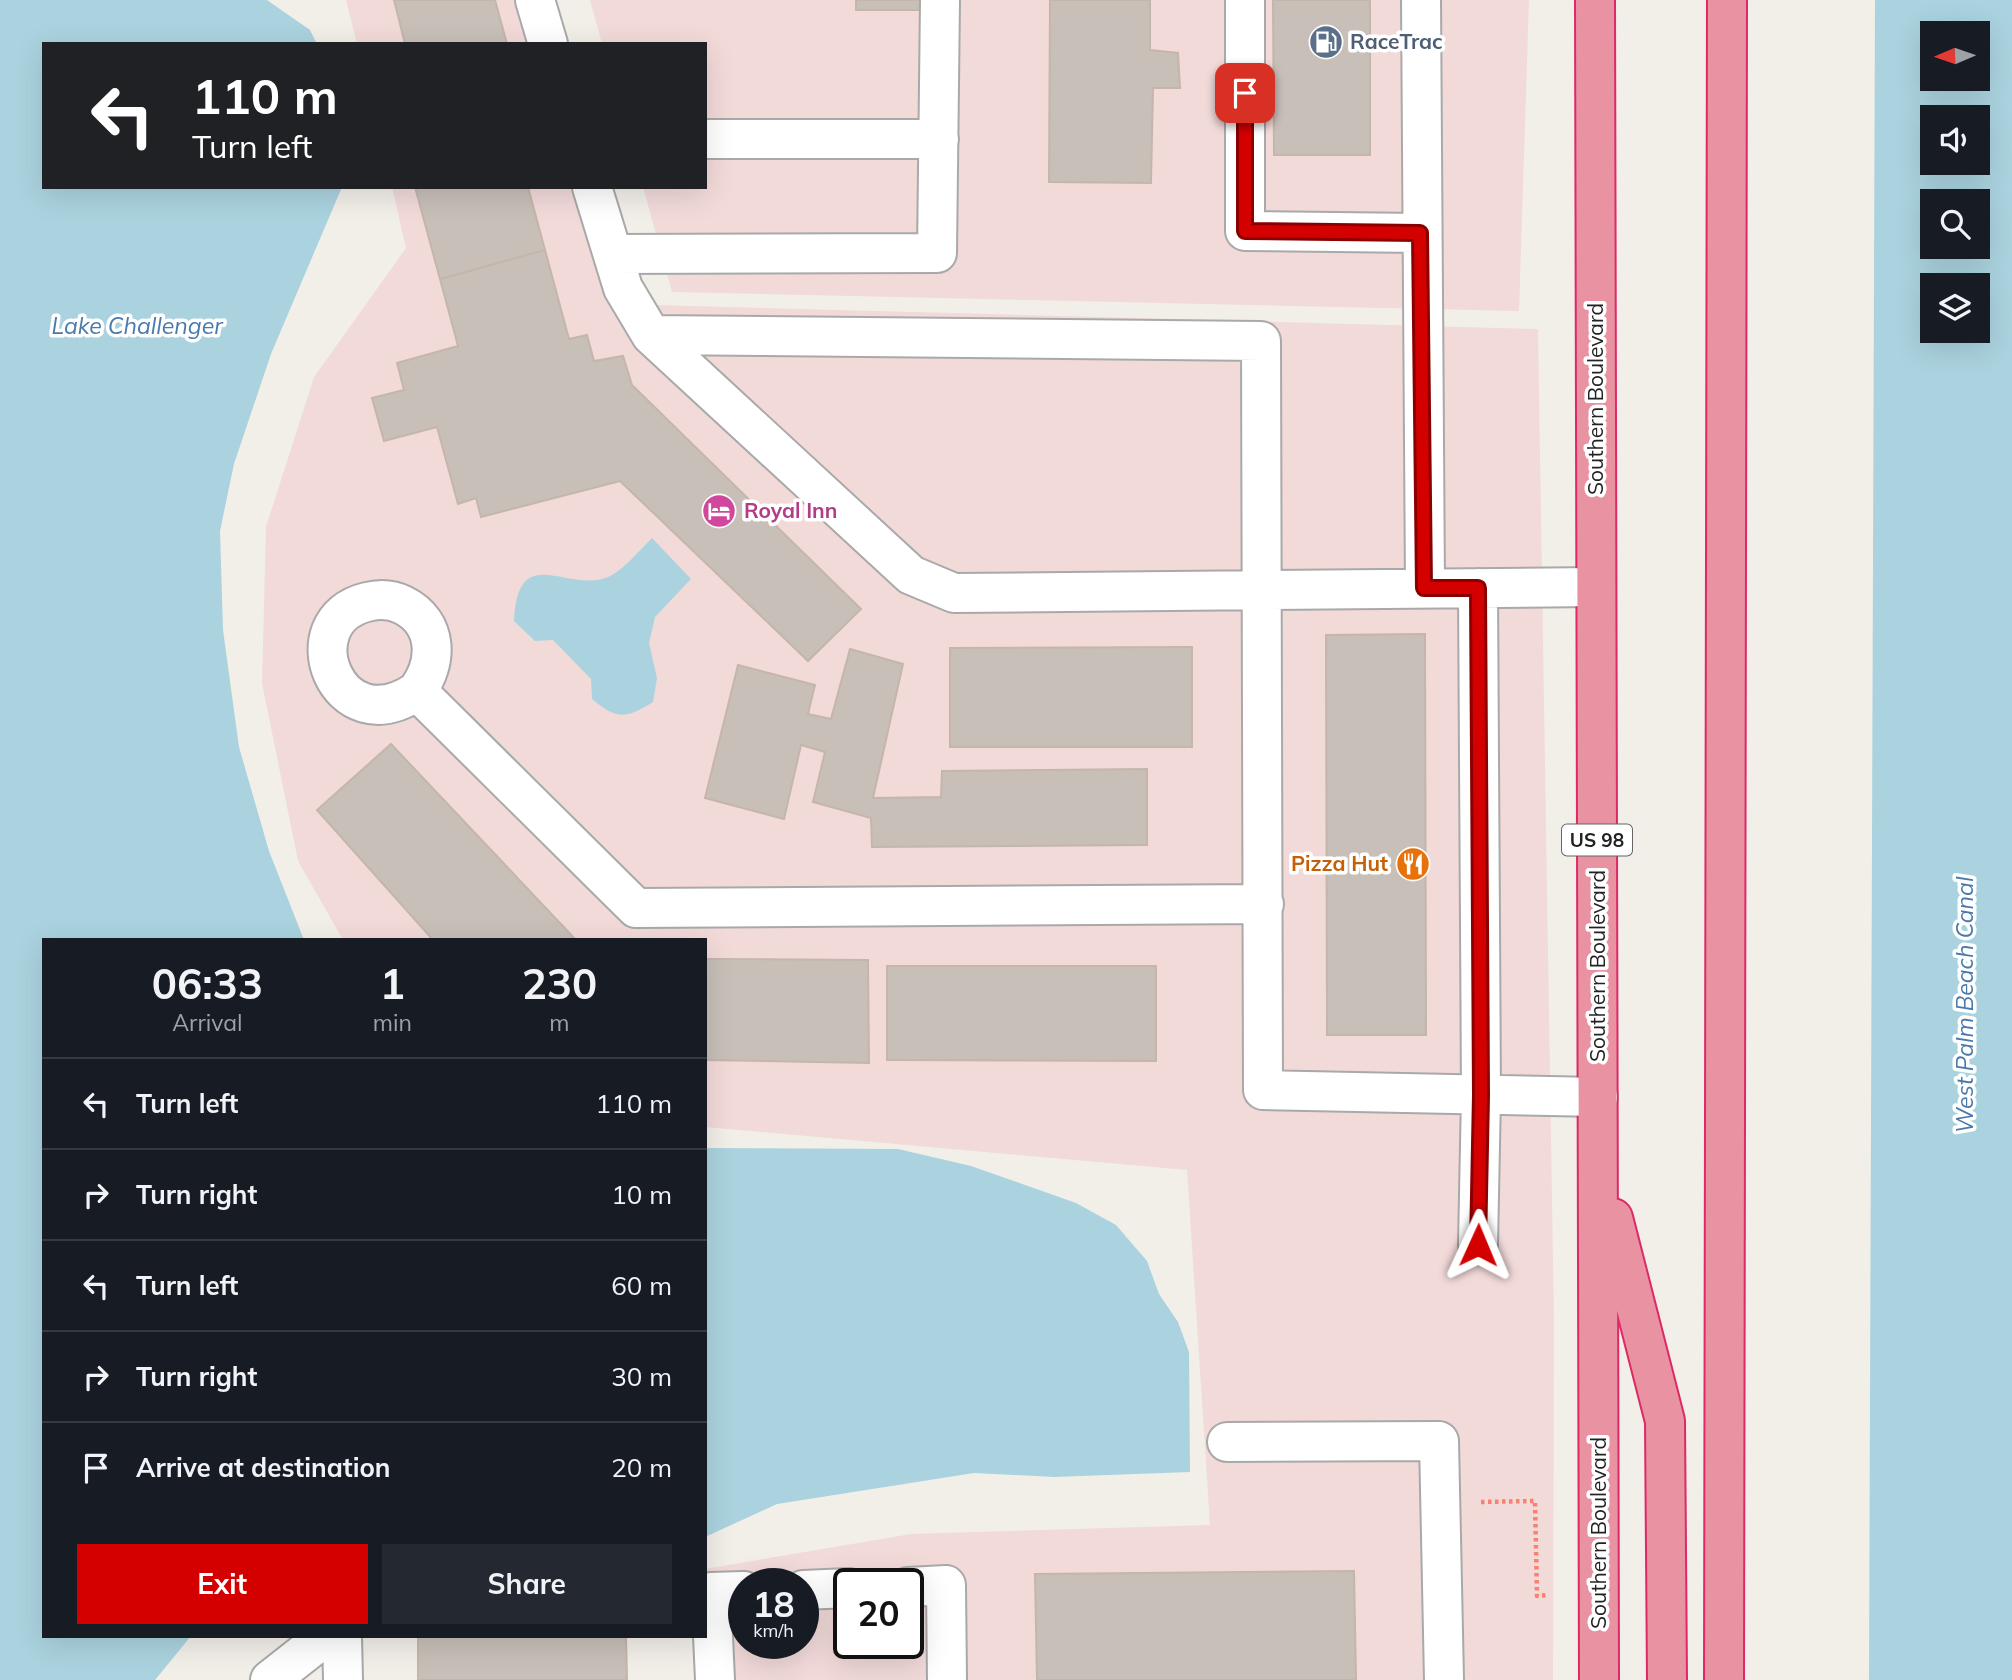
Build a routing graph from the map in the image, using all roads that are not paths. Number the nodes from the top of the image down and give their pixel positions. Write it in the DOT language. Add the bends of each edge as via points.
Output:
graph roads {
  1 [pos="535,0"];
  2 [pos="940,0"];
  3 [pos="1245,0"];
  4 [pos="1421,0"];
  5 [pos="1595,0"];
  6 [pos="1727,0"];
  7 [pos="547,42"];
  8 [pos="707,139"];
  9 [pos="939,139"];
  10 [pos="593,189"];
  11 [pos="1420,233"];
  12 [pos="613,254"];
  13 [pos="651,335"];
  14 [pos="1597,587"];
  15 [pos="1424,588"];
  16 [pos="1478,588"];
  17 [pos="1263,590"];
  18 [pos="417,691"];
  19 [pos="1264,904"];
  20 [pos="1481,1095"];
  21 [pos="1598,1097"];
  22 [pos="1598,1162"];
  23 [pos="1478,1245"];
  24 [pos="1227,1442"];
  25 [pos="924,1587"];
  26 [pos="728,1592"];
  27 [pos="323,1638"];
  28 [pos="342,1638"];
  29 [pos="270,1680"];
  30 [pos="343,1680"];
  31 [pos="715,1680"];
  32 [pos="947,1680"];
  33 [pos="1444,1680"];
  34 [pos="1600,1680"];
  35 [pos="1667,1680"];
  36 [pos="1724,1680"];
  1 -- 7 [label="lane"];
  2 -- 9 [label="lane"];
  3 -- 11 [label="lane" via="1245,231"];
  4 -- 11 [label="lane"];
  5 -- 14 [label="highway, Southern Boulevard / US 98"];
  6 -- 36 [label="highway"];
  8 -- 9 [label="lane"];
  9 -- 12 [label="lane" via="937,253"];
  10 -- 12 [label="lane"];
  11 -- 15 [label="lane"];
  12 -- 13 [label="lane" via="624,289"];
  13 -- 17 [label="lane" via="911,575 932,584 954,593"];
  13 -- 17 [label="lane" via="1261,341"];
  14 -- 16 [label="lane"];
  14 -- 21 [label="highway, Southern Boulevard / US 98"];
  15 -- 16 [label="lane"];
  15 -- 17 [label="lane"];
  16 -- 20 [label="lane"];
  17 -- 19 [label="lane"];
  18 -- 19 [label="lane" via="636,908"];
  19 -- 20 [label="lane" via="1263,1090"];
  20 -- 21 [label="lane"];
  20 -- 23 [label="lane"];
  21 -- 22 [label="highway, Southern Boulevard / US 98"];
  22 -- 34 [label="highway, Southern Boulevard / US 98"];
  22 -- 35 [label="highway" via="1665,1421"];
  24 -- 33 [label="lane" via="1439,1441"];
  25 -- 32 [label="lane" via="946,1586"];
  26 -- 31 [label="lane" via="712,1592"];
  27 -- 29 [label="lane"];
  28 -- 30 [label="lane"];
}
